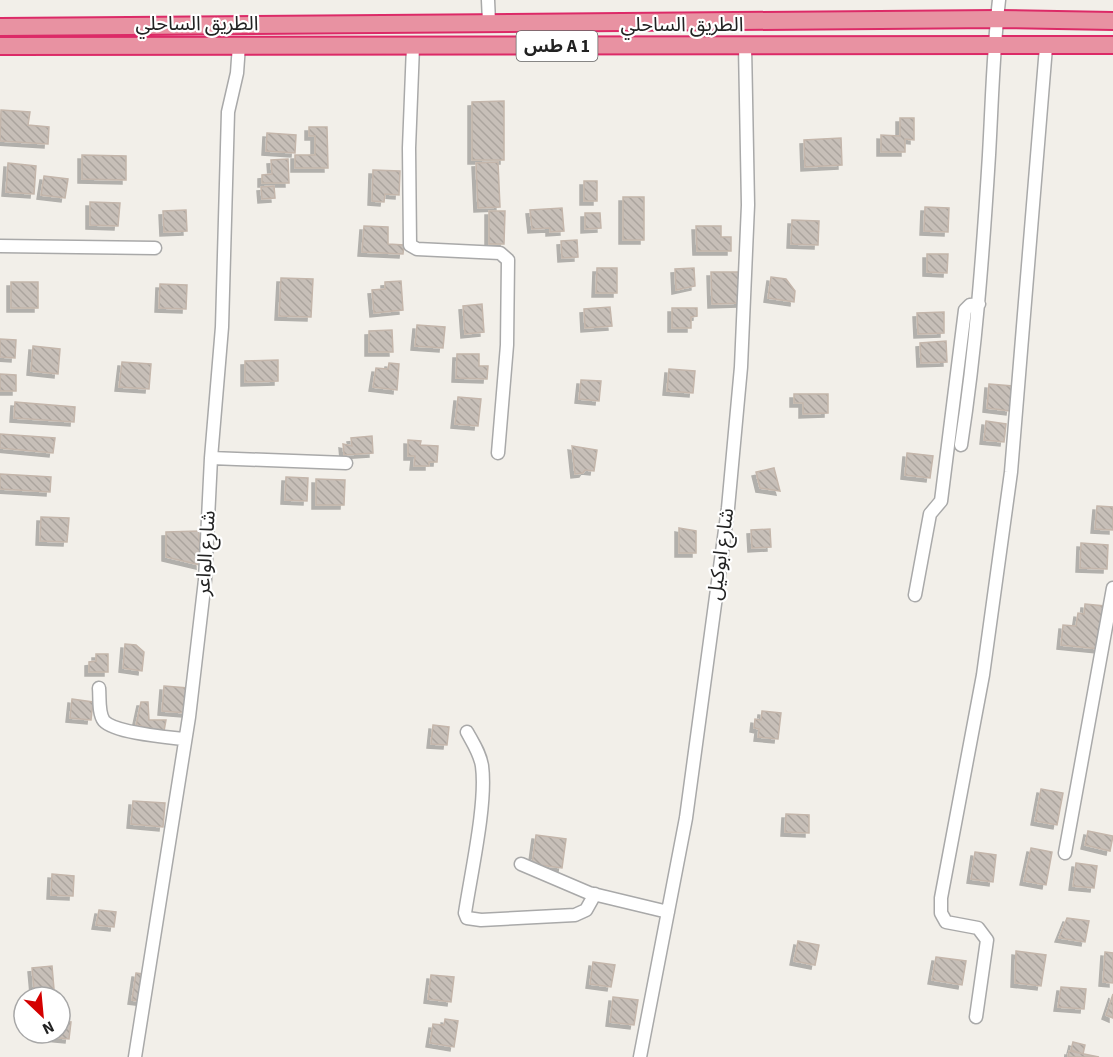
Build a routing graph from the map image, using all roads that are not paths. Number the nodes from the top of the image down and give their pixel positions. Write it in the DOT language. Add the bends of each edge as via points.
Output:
graph roads {
  1 [pos="488,0"];
  2 [pos="999,0"];
  3 [pos="997,19"];
  4 [pos="1113,21"];
  5 [pos="489,22"];
  6 [pos="0,27"];
  7 [pos="239,45"];
  8 [pos="1113,45"];
  9 [pos="0,46"];
  10 [pos="413,46"];
  11 [pos="745,46"];
  12 [pos="993,47"];
  13 [pos="1046,47"];
  14 [pos="0,246"];
  15 [pos="155,248"];
  16 [pos="979,304"];
  17 [pos="961,445"];
  18 [pos="498,453"];
  19 [pos="211,458"];
  20 [pos="346,463"];
  21 [pos="1113,588"];
  22 [pos="915,595"];
  23 [pos="99,688"];
  24 [pos="467,732"];
  25 [pos="184,739"];
  26 [pos="1065,853"];
  27 [pos="520,864"];
  28 [pos="595,894"];
  29 [pos="668,912"];
  30 [pos="976,1017"];
  31 [pos="135,1057"];
  32 [pos="640,1057"];
  1 -- 5 [label="street"];
  2 -- 3 [label="street"];
  3 -- 4 [label="highway, الطريق الساحلي / طس A 1"];
  3 -- 5 [label="highway, الطريق الساحلي / طس A 1"];
  3 -- 12 [label="street"];
  5 -- 6 [label="highway, الطريق الساحلي / طس A 1"];
  7 -- 9 [label="highway, الطريق الساحلي / طس A 1"];
  7 -- 10 [label="highway, الطريق الساحلي / طس A 1"];
  7 -- 19 [label="street, شارع الواعر" via="228,112 222,327"];
  8 -- 13 [label="highway, الطريق الساحلي / طس A 1"];
  10 -- 11 [label="highway, الطريق الساحلي / طس A 1"];
  10 -- 18 [label="street" via="410,244 417,249 500,253 508,260 507,345"];
  11 -- 12 [label="highway, الطريق الساحلي / طس A 1"];
  11 -- 29 [label="street, شارع ابوكيل" via="749,181 736,428 686,818"];
  12 -- 13 [label="highway, الطريق الساحلي / طس A 1"];
  12 -- 16 [label="street"];
  13 -- 30 [label="street" via="1011,472 983,675 941,898 941,914 946,922 978,928 987,940"];
  14 -- 15 [label="street"];
  16 -- 17 [label="street"];
  16 -- 22 [label="street" via="965,310 941,501 930,514"];
  19 -- 20 [label="street"];
  19 -- 25 [label="street, شارع الواعر" via="205,580"];
  21 -- 26 [label="street"];
  23 -- 25 [label="street" via="100,712 106,723"];
  24 -- 28 [label="street" via="482,767 467,918 575,915 586,910"];
  25 -- 31 [label="street, شارع الواعر"];
  27 -- 28 [label="street"];
  28 -- 29 [label="street"];
  29 -- 32 [label="street, شارع ابوكيل"];
}
